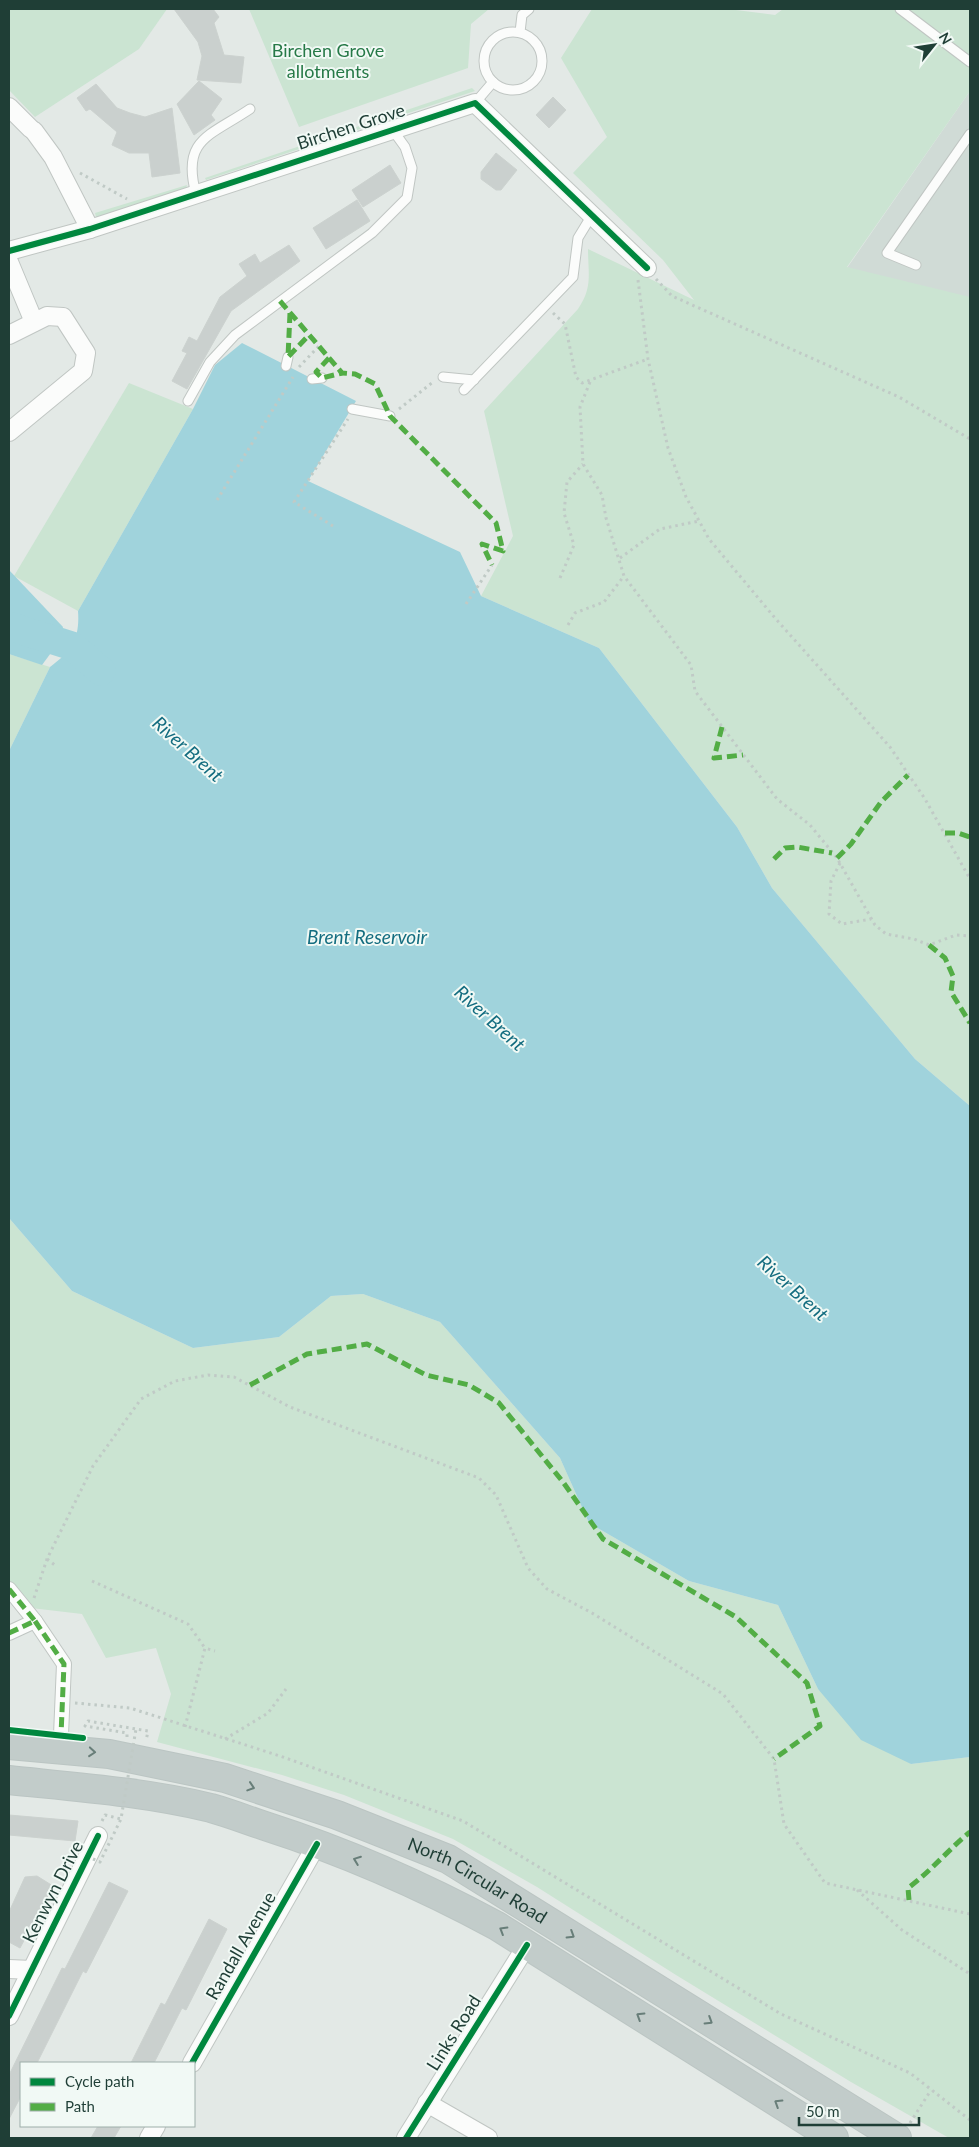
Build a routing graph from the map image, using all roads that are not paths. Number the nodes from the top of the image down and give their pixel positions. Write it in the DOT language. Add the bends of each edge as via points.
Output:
graph roads {
  1 [pos="529,9"];
  2 [pos="900,9"];
  3 [pos="520,32"];
  4 [pos="970,62"];
  5 [pos="493,82"];
  6 [pos="475,103"];
  7 [pos="9,107"];
  8 [pos="250,109"];
  9 [pos="392,129"];
  10 [pos="970,134"];
  11 [pos="196,194"];
  12 [pos="592,215"];
  13 [pos="90,229"];
  14 [pos="9,250"];
  15 [pos="9,262"];
  16 [pos="916,264"];
  17 [pos="642,273"];
  18 [pos="34,322"];
  19 [pos="9,335"];
  20 [pos="443,378"];
  21 [pos="474,380"];
  22 [pos="464,390"];
  23 [pos="188,401"];
  24 [pos="353,409"];
  25 [pos="390,416"];
  26 [pos="9,432"];
  27 [pos="9,1589"];
  28 [pos="35,1621"];
  29 [pos="9,1633"];
  30 [pos="61,1735"];
  31 [pos="9,1745"];
  32 [pos="9,1780"];
  33 [pos="99,1830"];
  34 [pos="317,1844"];
  35 [pos="527,1945"];
  36 [pos="9,1969"];
  37 [pos="32,1970"];
  38 [pos="9,2016"];
  39 [pos="193,2062"];
  40 [pos="427,2103"];
  41 [pos="155,2127"];
  42 [pos="903,2132"];
  43 [pos="149,2138"];
  44 [pos="406,2138"];
  45 [pos="488,2138"];
  46 [pos="834,2138"];
  1 -- 3 [label="lane" via="522,15"];
  2 -- 4 [label="lane"];
  3 -- 5 [label="lane" via="502,33 489,44 484,60"];
  3 -- 5 [label="lane" via="536,42 541,50 543,59 538,78 522,89 513,90 503,89"];
  5 -- 6 [label="lane"];
  6 -- 9 [label="street, Birchen Grove"];
  6 -- 12 [label="street"];
  7 -- 13 [label="street" via="33,130 53,157"];
  8 -- 11 [label="lane" via="197,145 192,157"];
  9 -- 11 [label="street, Birchen Grove"];
  9 -- 23 [label="lane" via="405,147 412,168 406,198 372,233 235,335 210,362"];
  10 -- 16 [label="lane" via="887,253"];
  11 -- 13 [label="street, Birchen Grove"];
  12 -- 17 [label="street"];
  12 -- 21 [label="lane" via="578,238 572,277"];
  13 -- 14 [label="street, Birchen Grove"];
  15 -- 18 [label="street"];
  18 -- 19 [label="street"];
  18 -- 26 [label="street" via="47,316 63,317 86,353 83,371"];
  20 -- 21 [label="lane"];
  21 -- 22 [label="lane"];
  24 -- 25 [label="lane"];
  27 -- 28 [label="street"];
  28 -- 29 [label="street"];
  28 -- 30 [label="street" via="64,1664"];
  31 -- 42 [label="highway, North Circular Road, one-way" via="109,1754 225,1778 337,1815 448,1859"];
  32 -- 34 [label="highway, North Circular Road" via="102,1789 211,1808"];
  33 -- 37 [label="street, Kenwyn Drive"];
  35 -- 34 [label="highway, North Circular Road, one-way" via="446,1899"];
  34 -- 39 [label="street, Randall Avenue"];
  35 -- 40 [label="street, Links Road"];
  46 -- 35 [label="highway, North Circular Road, one-way"];
  36 -- 37 [label="street"];
  37 -- 38 [label="street, Kenwyn Drive"];
  40 -- 44 [label="street, Links Road"];
  40 -- 45 [label="street"];
  41 -- 43 [label="street"];
}
